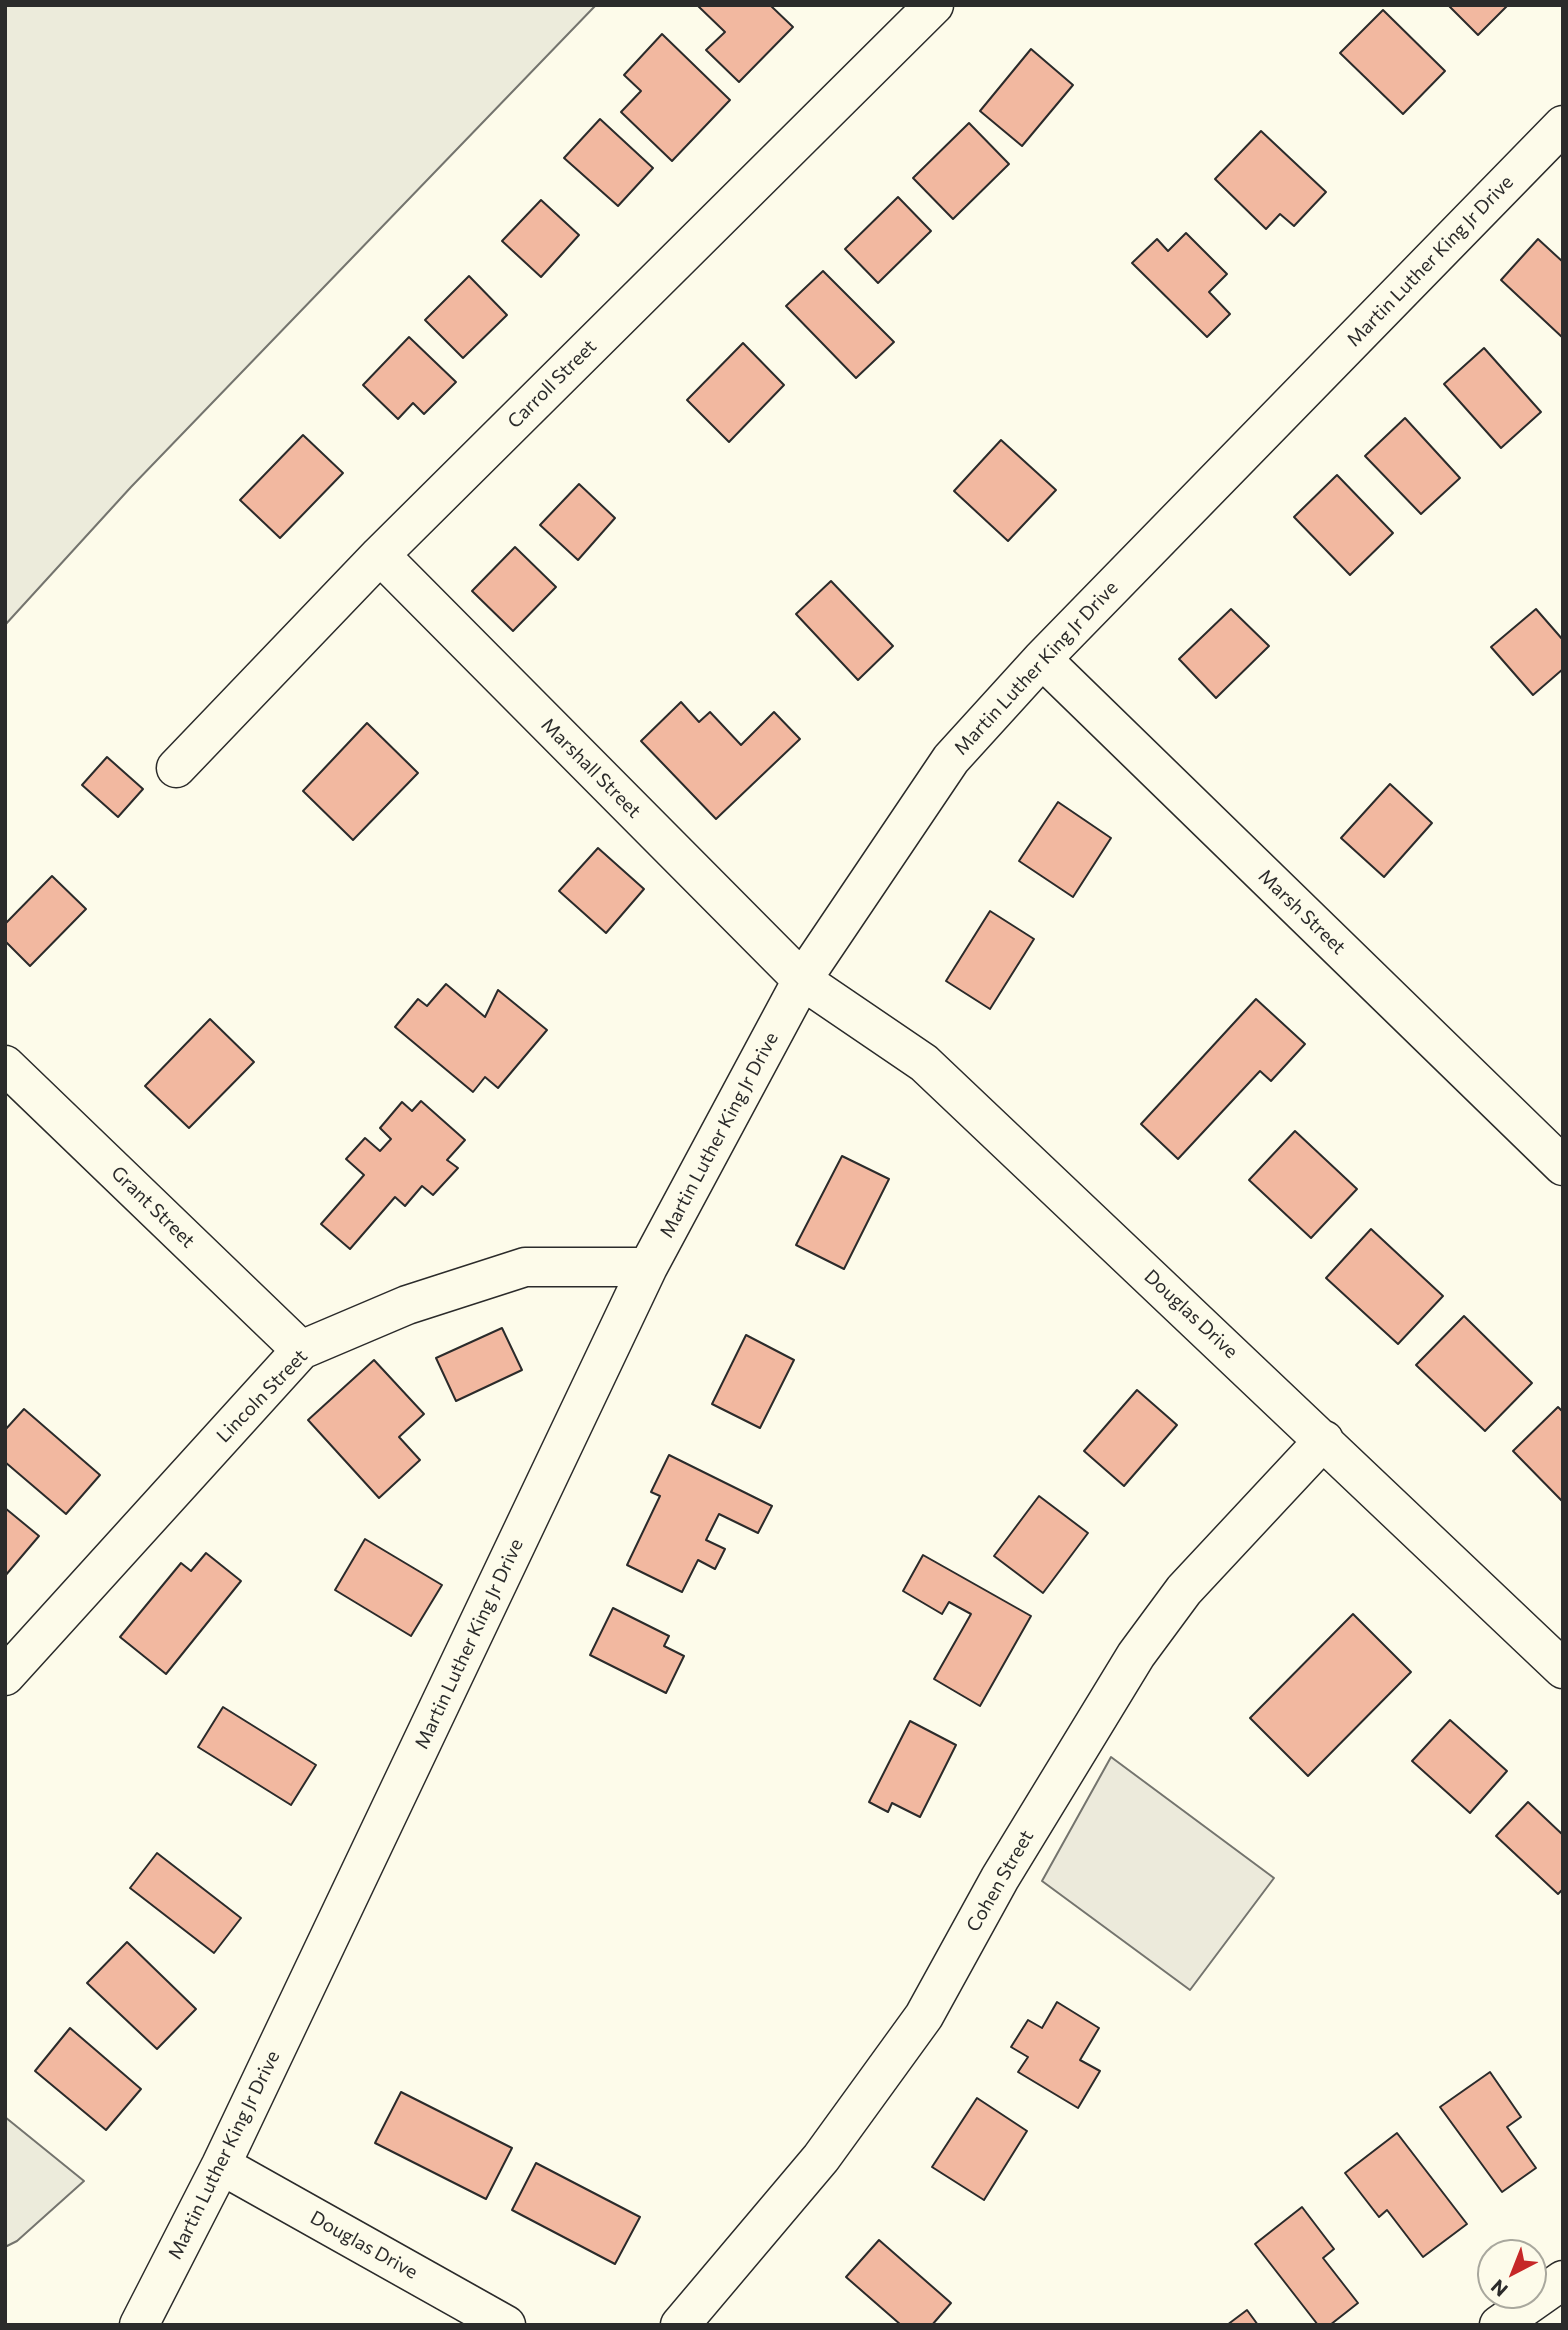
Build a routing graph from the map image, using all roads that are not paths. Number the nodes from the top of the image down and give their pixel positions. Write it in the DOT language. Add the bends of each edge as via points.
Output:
graph roads {
  1 [pos="934,5"];
  2 [pos="1563,125"];
  3 [pos="380,555"];
  4 [pos="1042,659"];
  5 [pos="176,768"];
  6 [pos="802,980"];
  7 [pos="5,1065"];
  8 [pos="1555,1146"];
  9 [pos="648,1267"];
  10 [pos="301,1350"];
  11 [pos="1324,1440"];
  12 [pos="1563,1669"];
  13 [pos="5,1676"];
  14 [pos="221,2165"];
  15 [pos="1563,2280"];
  16 [pos="139,2325"];
  17 [pos="506,2325"];
  18 [pos="680,2325"];
  19 [pos="1499,2325"];
  1 -- 3 [label="street, Carroll Street"];
  2 -- 4 [label="street, Martin Luther King Jr Drive"];
  3 -- 5 [label="street, Carroll Street"];
  3 -- 6 [label="street, Marshall Street"];
  4 -- 6 [label="street, Martin Luther King Jr Drive" via="951,759"];
  4 -- 8 [label="street, Marsh Street"];
  6 -- 9 [label="street, Martin Luther King Jr Drive"];
  6 -- 11 [label="street, Douglas Drive" via="924,1063"];
  7 -- 10 [label="street, Grant Street"];
  9 -- 10 [label="street, Lincoln Street" via="525,1267 407,1305"];
  9 -- 14 [label="street, Martin Luther King Jr Drive"];
  10 -- 13 [label="street, Lincoln Street"];
  11 -- 12 [label="street, Douglas Drive"];
  11 -- 18 [label="street, Cohen Street" via="1254,1512 1160,1622 1000,1878 924,2016 821,2158"];
  14 -- 16 [label="street, Martin Luther King Jr Drive"];
  14 -- 17 [label="street, Douglas Drive"];
  15 -- 19 [label="street"];
}
